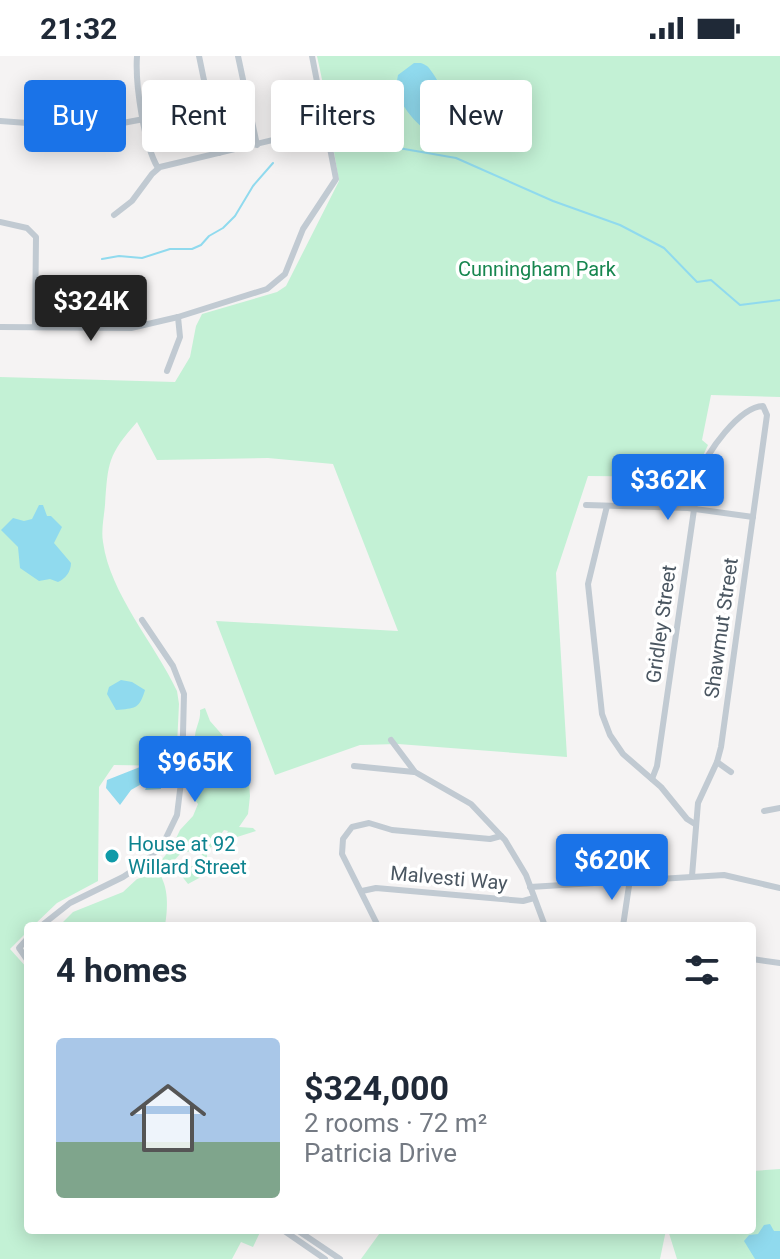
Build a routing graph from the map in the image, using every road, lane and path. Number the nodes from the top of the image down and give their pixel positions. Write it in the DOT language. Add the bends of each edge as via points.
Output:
graph roads {
  1 [pos="137,56"];
  2 [pos="199,56"];
  3 [pos="238,56"];
  4 [pos="312,56"];
  5 [pos="317,80"];
  6 [pos="142,110"];
  7 [pos="142,119"];
  8 [pos="0,121"];
  9 [pos="271,141"];
  10 [pos="257,145"];
  11 [pos="153,152"];
  12 [pos="332,152"];
  13 [pos="219,153"];
  14 [pos="158,168"];
  15 [pos="114,215"];
  16 [pos="0,222"];
  17 [pos="178,317"];
  18 [pos="0,327"];
  19 [pos="35,327"];
  20 [pos="167,371"];
  21 [pos="763,406"];
  22 [pos="586,505"];
  23 [pos="607,506"];
  24 [pos="693,508"];
  25 [pos="753,517"];
  26 [pos="142,620"];
  27 [pos="391,740"];
  28 [pos="717,762"];
  29 [pos="354,766"];
  30 [pos="415,772"];
  31 [pos="731,772"];
  32 [pos="652,779"];
  33 [pos="430,780"];
  34 [pos="444,781"];
  35 [pos="780,808"];
  36 [pos="764,811"];
  37 [pos="695,824"];
  38 [pos="501,836"];
  39 [pos="692,876"];
  40 [pos="630,879"];
  41 [pos="530,887"];
  42 [pos="780,888"];
  43 [pos="362,891"];
  44 [pos="534,898"];
  45 [pos="46,922"];
  46 [pos="376,922"];
  47 [pos="543,922"];
  48 [pos="624,922"];
  49 [pos="756,960"];
  50 [pos="780,963"];
  51 [pos="289,1234"];
  52 [pos="303,1234"];
  53 [pos="325,1259"];
  54 [pos="340,1259"];
  1 -- 6 [label="street"];
  2 -- 13 [label="street"];
  3 -- 10 [label="street"];
  4 -- 5 [label="street"];
  7 -- 8 [label="street" via="100,128"];
  9 -- 10 [label="street"];
  10 -- 13 [label="street"];
  11 -- 14 [label="street"];
  12 -- 17 [label="street" via="335,182 303,229 282,277 257,293"];
  13 -- 14 [label="street"];
  14 -- 15 [label="street"];
  16 -- 19 [label="street" via="27,228 36,237"];
  17 -- 19 [label="street" via="131,328"];
  17 -- 20 [label="street" via="180,337"];
  18 -- 19 [label="street"];
  21 -- 24 [label="street, Gridley Street" via="750,410 711,449"];
  21 -- 25 [label="street, Shawmut Street" via="767,415"];
  22 -- 23 [label="street"];
  23 -- 24 [label="street"];
  23 -- 32 [label="street" via="588,584 601,709 619,750"];
  24 -- 25 [label="street"];
  24 -- 32 [label="street, Gridley Street"];
  25 -- 28 [label="street, Shawmut Street"];
  26 -- 45 [label="street" via="173,666 184,694 177,815 163,844 144,863"];
  27 -- 30 [label="street"];
  28 -- 31 [label="street"];
  28 -- 37 [label="street, Shawmut Street" via="699,799"];
  29 -- 30 [label="street"];
  30 -- 33 [label="street"];
  32 -- 37 [label="street"];
  33 -- 34 [label="street"];
  33 -- 38 [label="street" via="471,804"];
  35 -- 36 [label="street"];
  37 -- 39 [label="street, Shawmut Street"];
  38 -- 41 [label="street"];
  38 -- 43 [label="street" via="359,824 347,832 341,847"];
  39 -- 40 [label="street"];
  39 -- 42 [label="street" via="731,876"];
  40 -- 41 [label="street"];
  40 -- 48 [label="street"];
  41 -- 44 [label="street"];
  43 -- 44 [label="street, Malvesti Way"];
  43 -- 46 [label="street"];
  44 -- 47 [label="street"];
  49 -- 50 [label="street"];
  51 -- 53 [label="street"];
  52 -- 54 [label="street"];
}
